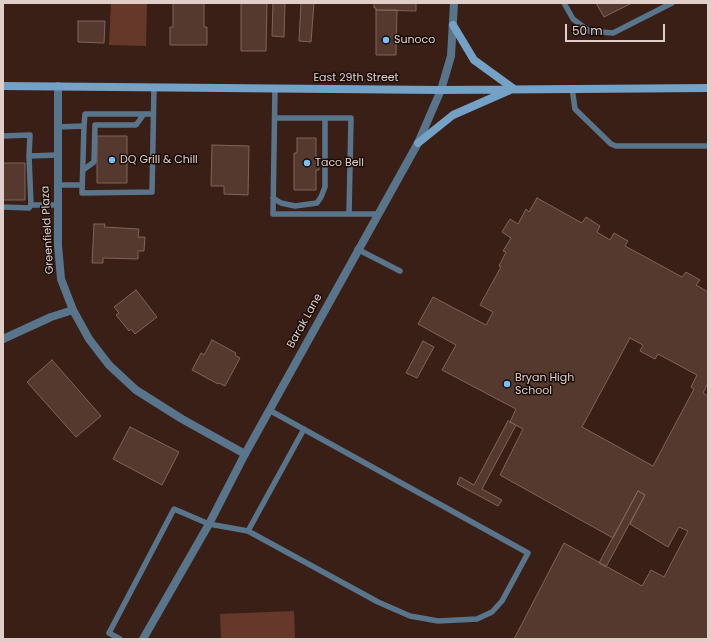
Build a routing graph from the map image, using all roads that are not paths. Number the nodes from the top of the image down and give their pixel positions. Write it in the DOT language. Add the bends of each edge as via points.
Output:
graph roads {
  1 [pos="454,3"];
  2 [pos="564,3"];
  3 [pos="672,3"];
  4 [pos="453,25"];
  5 [pos="3,86"];
  6 [pos="58,86"];
  7 [pos="154,87"];
  8 [pos="275,88"];
  9 [pos="572,88"];
  10 [pos="708,88"];
  11 [pos="514,89"];
  12 [pos="441,90"];
  13 [pos="144,114"];
  14 [pos="153,114"];
  15 [pos="275,118"];
  16 [pos="325,118"];
  17 [pos="84,126"];
  18 [pos="57,127"];
  19 [pos="3,136"];
  20 [pos="418,142"];
  21 [pos="708,146"];
  22 [pos="57,155"];
  23 [pos="29,156"];
  24 [pos="83,170"];
  25 [pos="57,185"];
  26 [pos="82,185"];
  27 [pos="273,198"];
  28 [pos="31,205"];
  29 [pos="56,205"];
  30 [pos="3,208"];
  31 [pos="348,214"];
  32 [pos="377,214"];
  33 [pos="357,249"];
  34 [pos="400,271"];
  35 [pos="73,310"];
  36 [pos="3,339"];
  37 [pos="269,410"];
  38 [pos="304,429"];
  39 [pos="245,454"];
  40 [pos="209,524"];
  41 [pos="248,531"];
  42 [pos="120,639"];
  43 [pos="143,639"];
  1 -- 4 [label="street, Barak Lane"];
  2 -- 3 [label="lane" via="573,19 589,31 613,34"];
  4 -- 11 [label="main road" via="474,60"];
  4 -- 12 [label="street, Barak Lane" via="451,56"];
  5 -- 6 [label="main road, East 29th Street"];
  6 -- 7 [label="main road, East 29th Street"];
  6 -- 18 [label="street, Greenfield Plaza"];
  7 -- 8 [label="main road, East 29th Street"];
  7 -- 14 [label="lane"];
  8 -- 12 [label="main road, East 29th Street"];
  8 -- 15 [label="lane"];
  9 -- 10 [label="main road, East 29th Street"];
  9 -- 11 [label="main road, East 29th Street"];
  9 -- 21 [label="lane" via="575,109 611,144"];
  11 -- 12 [label="main road, East 29th Street"];
  11 -- 20 [label="main road" via="453,116"];
  12 -- 20 [label="street, Barak Lane"];
  13 -- 14 [label="lane"];
  13 -- 17 [label="lane" via="85,114"];
  13 -- 24 [label="lane" via="136,125 95,125 94,162"];
  14 -- 26 [label="lane" via="152,192 82,193"];
  15 -- 16 [label="lane"];
  15 -- 27 [label="lane"];
  16 -- 27 [label="lane" via="325,188 321,197 317,203 295,206"];
  16 -- 31 [label="lane" via="351,118"];
  17 -- 18 [label="lane"];
  17 -- 24 [label="lane"];
  18 -- 22 [label="street, Greenfield Plaza"];
  19 -- 23 [label="lane" via="30,135"];
  20 -- 32 [label="street, Barak Lane"];
  22 -- 23 [label="lane"];
  22 -- 25 [label="street, Greenfield Plaza"];
  23 -- 28 [label="lane"];
  24 -- 26 [label="lane"];
  25 -- 26 [label="lane"];
  25 -- 29 [label="street, Greenfield Plaza"];
  27 -- 31 [label="lane" via="273,214"];
  28 -- 29 [label="lane"];
  28 -- 30 [label="lane" via="29,208"];
  29 -- 35 [label="street, Greenfield Plaza" via="62,279"];
  31 -- 32 [label="lane"];
  32 -- 33 [label="street, Barak Lane"];
  33 -- 34 [label="lane"];
  33 -- 37 [label="street, Barak Lane"];
  35 -- 36 [label="street"];
  35 -- 39 [label="street, Greenfield Plaza" via="89,339 109,365 136,390 182,420"];
  37 -- 38 [label="lane"];
  37 -- 39 [label="street, Barak Lane"];
  38 -- 41 [label="lane"];
  38 -- 41 [label="lane" via="528,553 502,601 492,612 477,619 438,621 410,616 378,602"];
  39 -- 40 [label="street, Barak Lane"];
  40 -- 41 [label="lane"];
  40 -- 42 [label="lane" via="174,509 109,633"];
  40 -- 43 [label="street, Barak Lane"];
}
